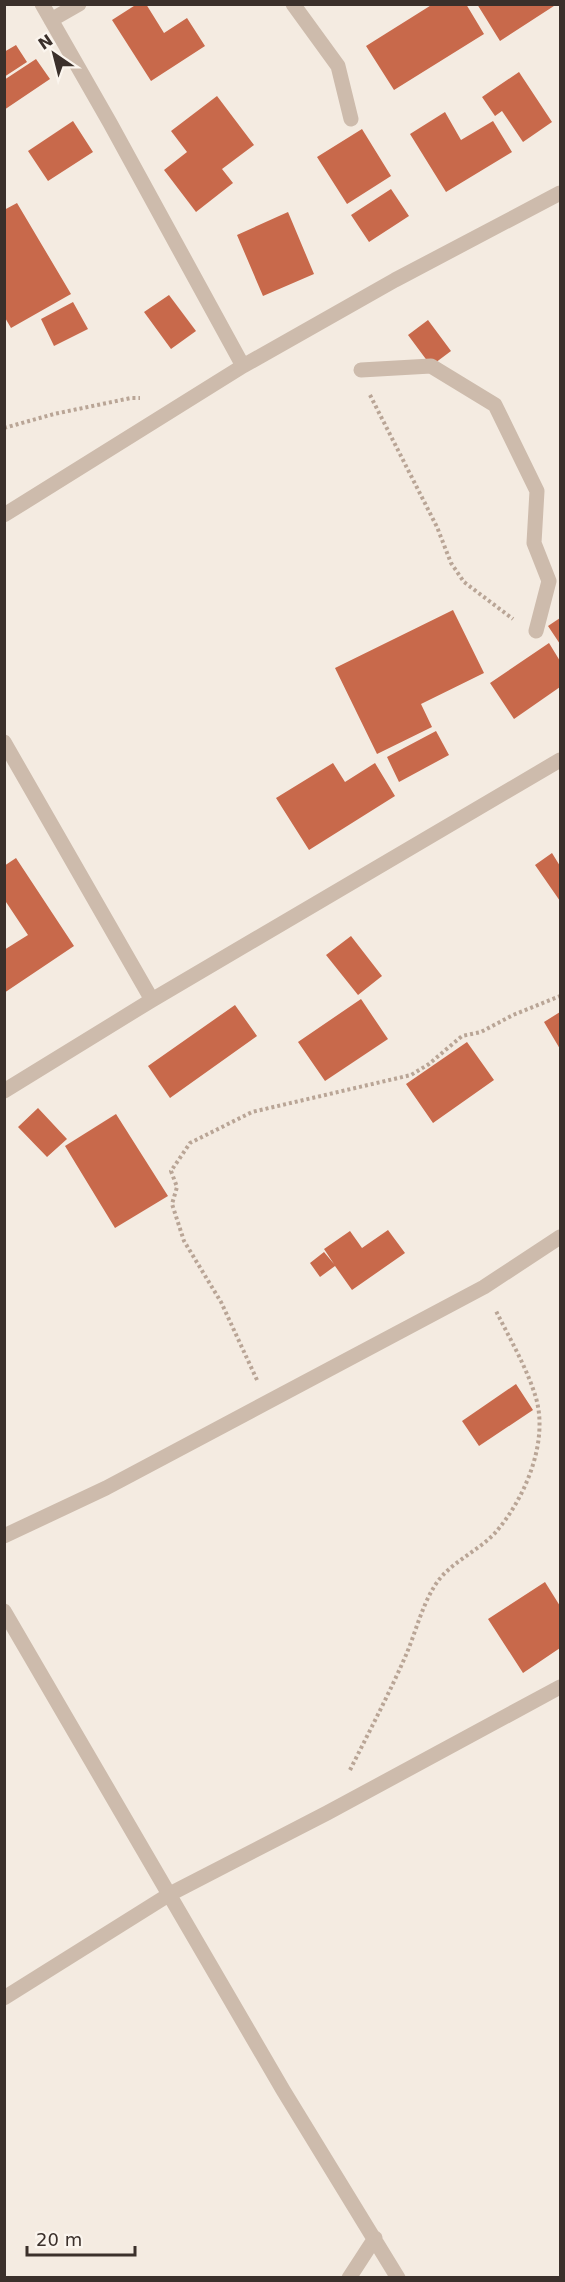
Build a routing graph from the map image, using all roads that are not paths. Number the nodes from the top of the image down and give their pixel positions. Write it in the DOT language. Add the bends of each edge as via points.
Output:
graph roads {
  1 [pos="42,4"];
  2 [pos="79,4"];
  3 [pos="293,4"];
  4 [pos="51,20"];
  5 [pos="351,119"];
  6 [pos="561,193"];
  7 [pos="243,366"];
  8 [pos="361,370"];
  9 [pos="4,515"];
  10 [pos="536,631"];
  11 [pos="4,742"];
  12 [pos="561,759"];
  13 [pos="152,1000"];
  14 [pos="4,1091"];
  15 [pos="561,1237"];
  16 [pos="4,1536"];
  17 [pos="4,1611"];
  18 [pos="561,1687"];
  19 [pos="170,1894"];
  20 [pos="4,1998"];
  21 [pos="375,2238"];
  22 [pos="349,2277"];
  23 [pos="398,2277"];
  1 -- 4 [label="street"];
  2 -- 4 [label="street"];
  3 -- 5 [label="street" via="338,66"];
  4 -- 7 [label="street"];
  6 -- 7 [label="street" via="394,280"];
  7 -- 9 [label="street"];
  8 -- 10 [label="street" via="431,366 495,405 537,491 534,543 549,581"];
  11 -- 13 [label="street"];
  12 -- 13 [label="street"];
  13 -- 14 [label="street"];
  15 -- 16 [label="street" via="483,1287 106,1488"];
  17 -- 19 [label="street"];
  18 -- 19 [label="street"];
  19 -- 20 [label="street"];
  19 -- 21 [label="street" via="283,2090"];
  21 -- 22 [label="street"];
  21 -- 23 [label="street"];
}
